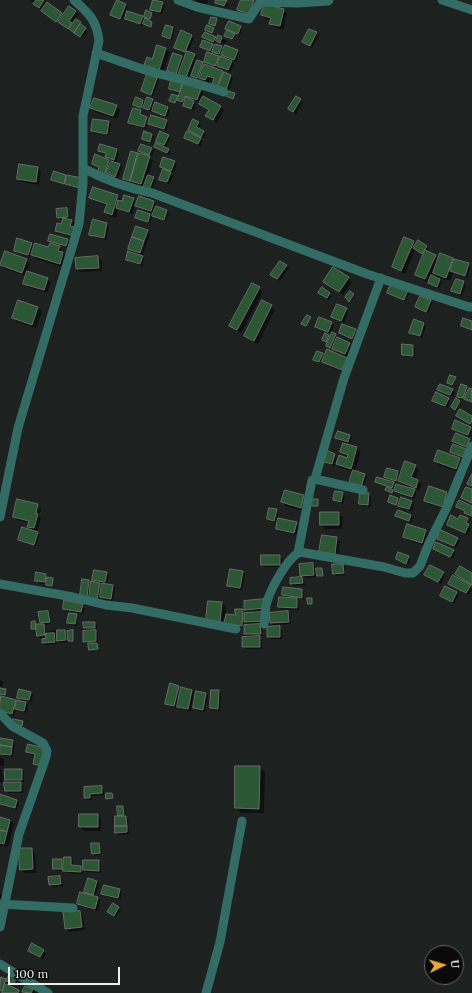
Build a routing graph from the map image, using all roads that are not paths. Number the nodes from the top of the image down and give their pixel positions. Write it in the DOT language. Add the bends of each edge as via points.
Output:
graph roads {
  1 [pos="74,0"];
  2 [pos="178,0"];
  3 [pos="329,0"];
  4 [pos="442,0"];
  5 [pos="472,10"];
  6 [pos="96,54"];
  7 [pos="224,92"];
  8 [pos="83,168"];
  9 [pos="381,278"];
  10 [pos="472,307"];
  11 [pos="472,446"];
  12 [pos="468,465"];
  13 [pos="315,479"];
  14 [pos="363,490"];
  15 [pos="0,517"];
  16 [pos="298,553"];
  17 [pos="0,584"];
  18 [pos="264,624"];
  19 [pos="236,629"];
  20 [pos="0,713"];
  21 [pos="242,821"];
  22 [pos="2,904"];
  23 [pos="74,908"];
  24 [pos="0,927"];
  25 [pos="0,964"];
  26 [pos="48,993"];
  27 [pos="206,993"];
  1 -- 6 [label="street" via="94,20 98,29"];
  2 -- 3 [label="street" via="249,19 260,2 298,3"];
  4 -- 5 [label="street"];
  6 -- 7 [label="street"];
  6 -- 8 [label="street" via="83,116"];
  8 -- 9 [label="street" via="118,184 152,193"];
  8 -- 15 [label="street" via="79,224 18,428"];
  9 -- 10 [label="street"];
  9 -- 13 [label="street" via="344,378"];
  11 -- 12 [label="street"];
  12 -- 16 [label="street" via="420,566 413,573 304,552"];
  13 -- 14 [label="street"];
  13 -- 16 [label="street" via="312,480 309,491"];
  16 -- 18 [label="street" via="280,574 267,604"];
  17 -- 19 [label="street"];
  20 -- 22 [label="street" via="12,726 43,743 47,751 19,834"];
  21 -- 27 [label="street" via="218,951"];
  22 -- 23 [label="street"];
  22 -- 24 [label="street"];
  25 -- 26 [label="street"];
}
